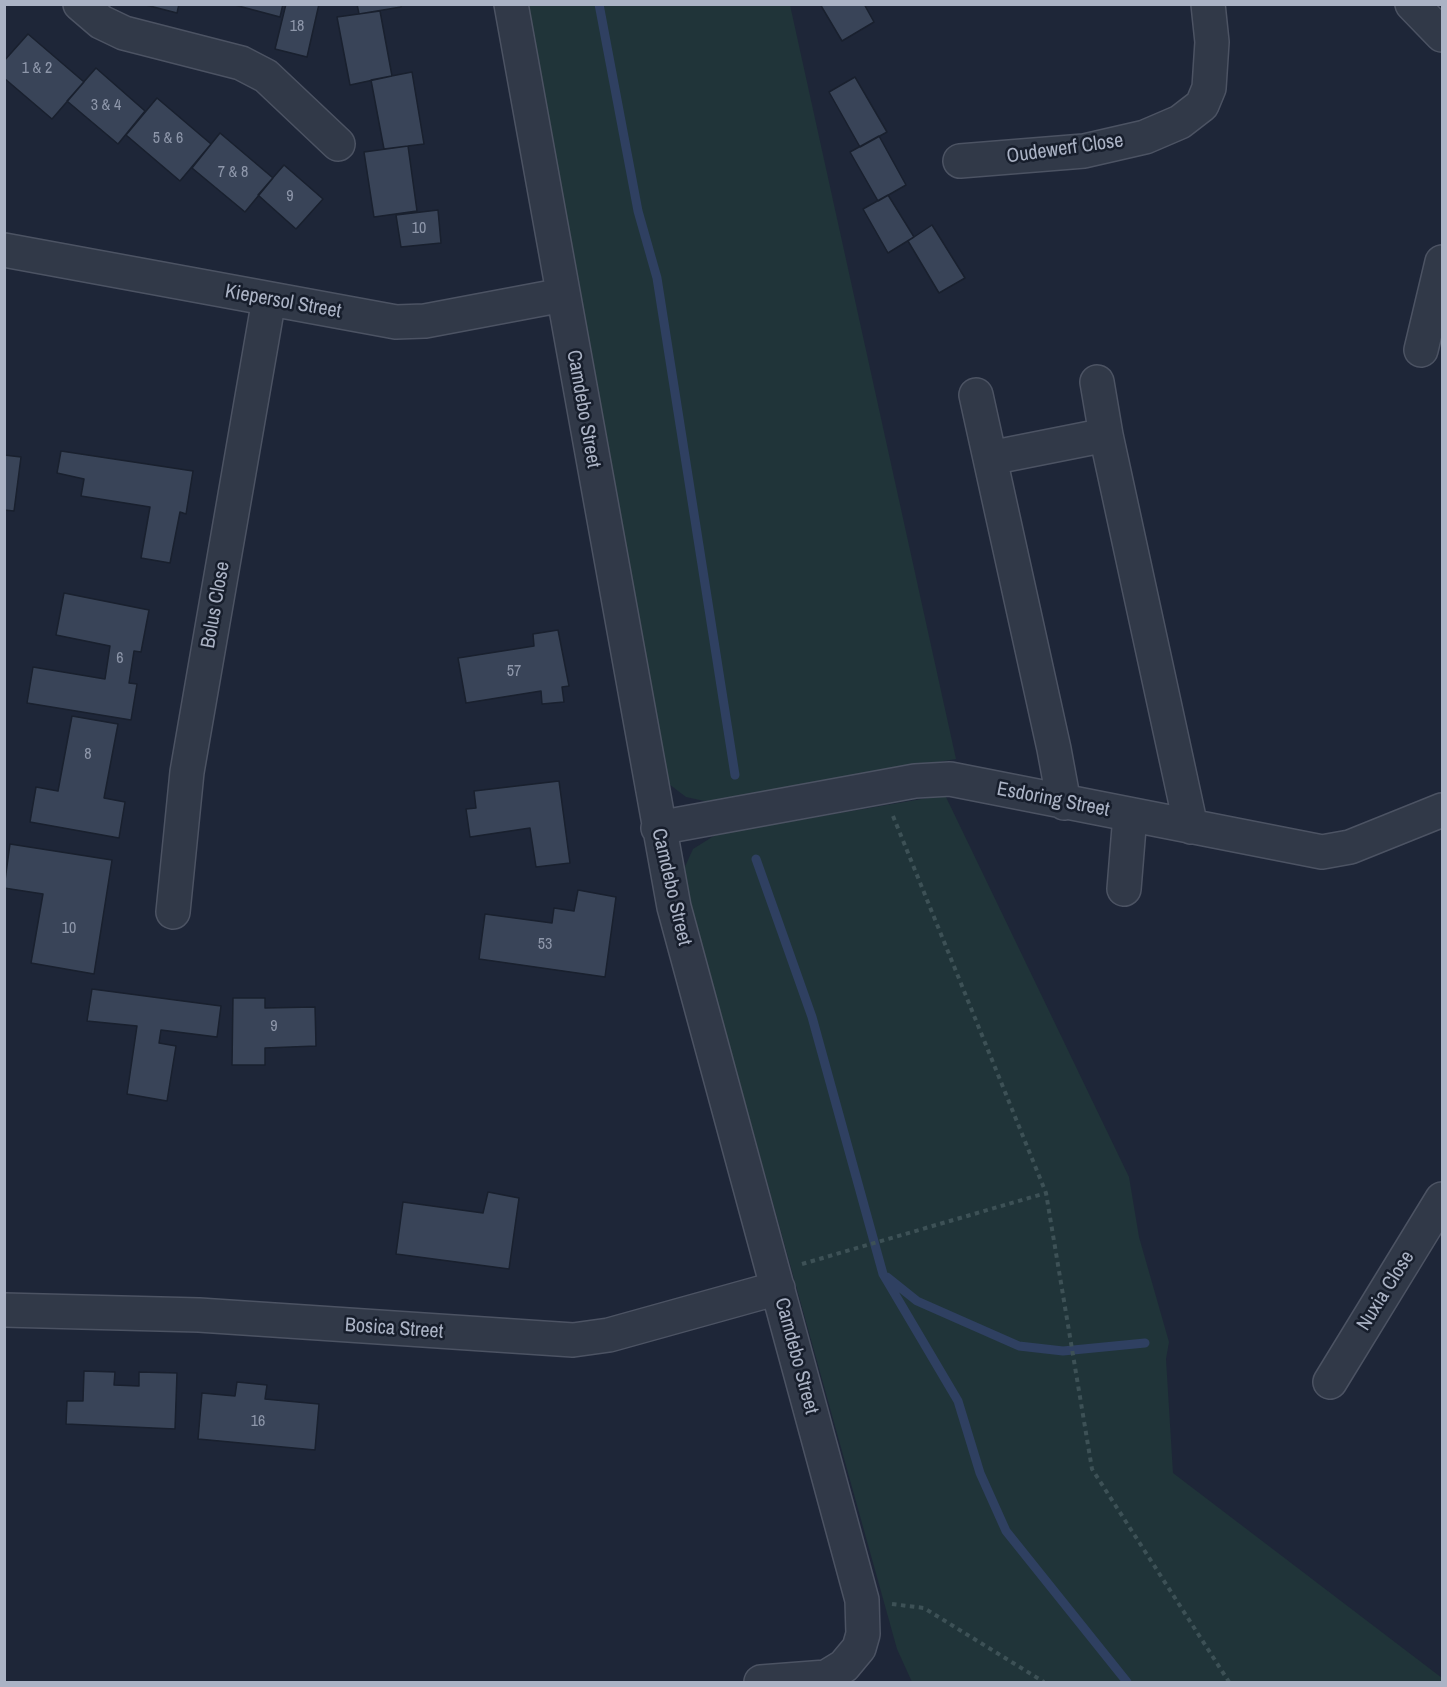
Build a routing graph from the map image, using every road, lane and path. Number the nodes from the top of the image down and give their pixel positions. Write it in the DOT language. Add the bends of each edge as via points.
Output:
graph roads {
  1 [pos="80,4"];
  2 [pos="511,4"];
  3 [pos="1208,4"];
  4 [pos="1412,4"];
  5 [pos="1443,35"];
  6 [pos="338,144"];
  7 [pos="960,162"];
  8 [pos="4,250"];
  9 [pos="1443,262"];
  10 [pos="563,295"];
  11 [pos="269,299"];
  12 [pos="1421,350"];
  13 [pos="1097,382"];
  14 [pos="976,395"];
  15 [pos="1106,435"];
  16 [pos="990,458"];
  17 [pos="881,787"];
  18 [pos="1064,802"];
  19 [pos="1443,810"];
  20 [pos="1130,815"];
  21 [pos="1191,827"];
  22 [pos="658,828"];
  23 [pos="1124,889"];
  24 [pos="173,912"];
  25 [pos="1046,1193"];
  26 [pos="1443,1199"];
  27 [pos="775,1280"];
  28 [pos="4,1310"];
  29 [pos="1330,1382"];
  30 [pos="862,1600"];
  31 [pos="761,1683"];
  32 [pos="1044,1683"];
  33 [pos="1229,1683"];
  1 -- 6 [label="street" via="101,22 124,33 241,63 266,76"];
  2 -- 10 [label="street, Camdebo Street"];
  3 -- 7 [label="street, Oudewerf Close" via="1212,42 1209,88 1202,105 1180,122 1145,137 1084,151"];
  4 -- 5 [label="street"];
  8 -- 11 [label="street, Kiepersol Street"];
  9 -- 12 [label="street"];
  10 -- 11 [label="street, Kiepersol Street" via="411,322"];
  10 -- 22 [label="street, Camdebo Street"];
  11 -- 24 [label="street, Bolus Close" via="187,772"];
  13 -- 15 [label="street"];
  14 -- 16 [label="street"];
  15 -- 16 [label="street"];
  15 -- 21 [label="street"];
  16 -- 18 [label="street"];
  17 -- 18 [label="street, Esdoring Street" via="950,779"];
  17 -- 22 [label="street, Esdoring Street"];
  17 -- 25 [label="path"];
  18 -- 20 [label="street, Esdoring Street"];
  19 -- 21 [label="street, Esdoring Street" via="1350,847 1322,852"];
  20 -- 21 [label="street, Esdoring Street"];
  20 -- 23 [label="street"];
  22 -- 27 [label="street, Camdebo Street" via="674,907"];
  25 -- 27 [label="path"];
  25 -- 33 [label="path" via="1092,1469"];
  26 -- 29 [label="street, Nuxia Close"];
  27 -- 28 [label="street, Bosica Street" via="609,1335 573,1340 199,1315"];
  27 -- 30 [label="street, Camdebo Street"];
  30 -- 31 [label="street, Camdebo Street" via="863,1634 844,1666 826,1677"];
  30 -- 32 [label="path" via="924,1608"];
}
